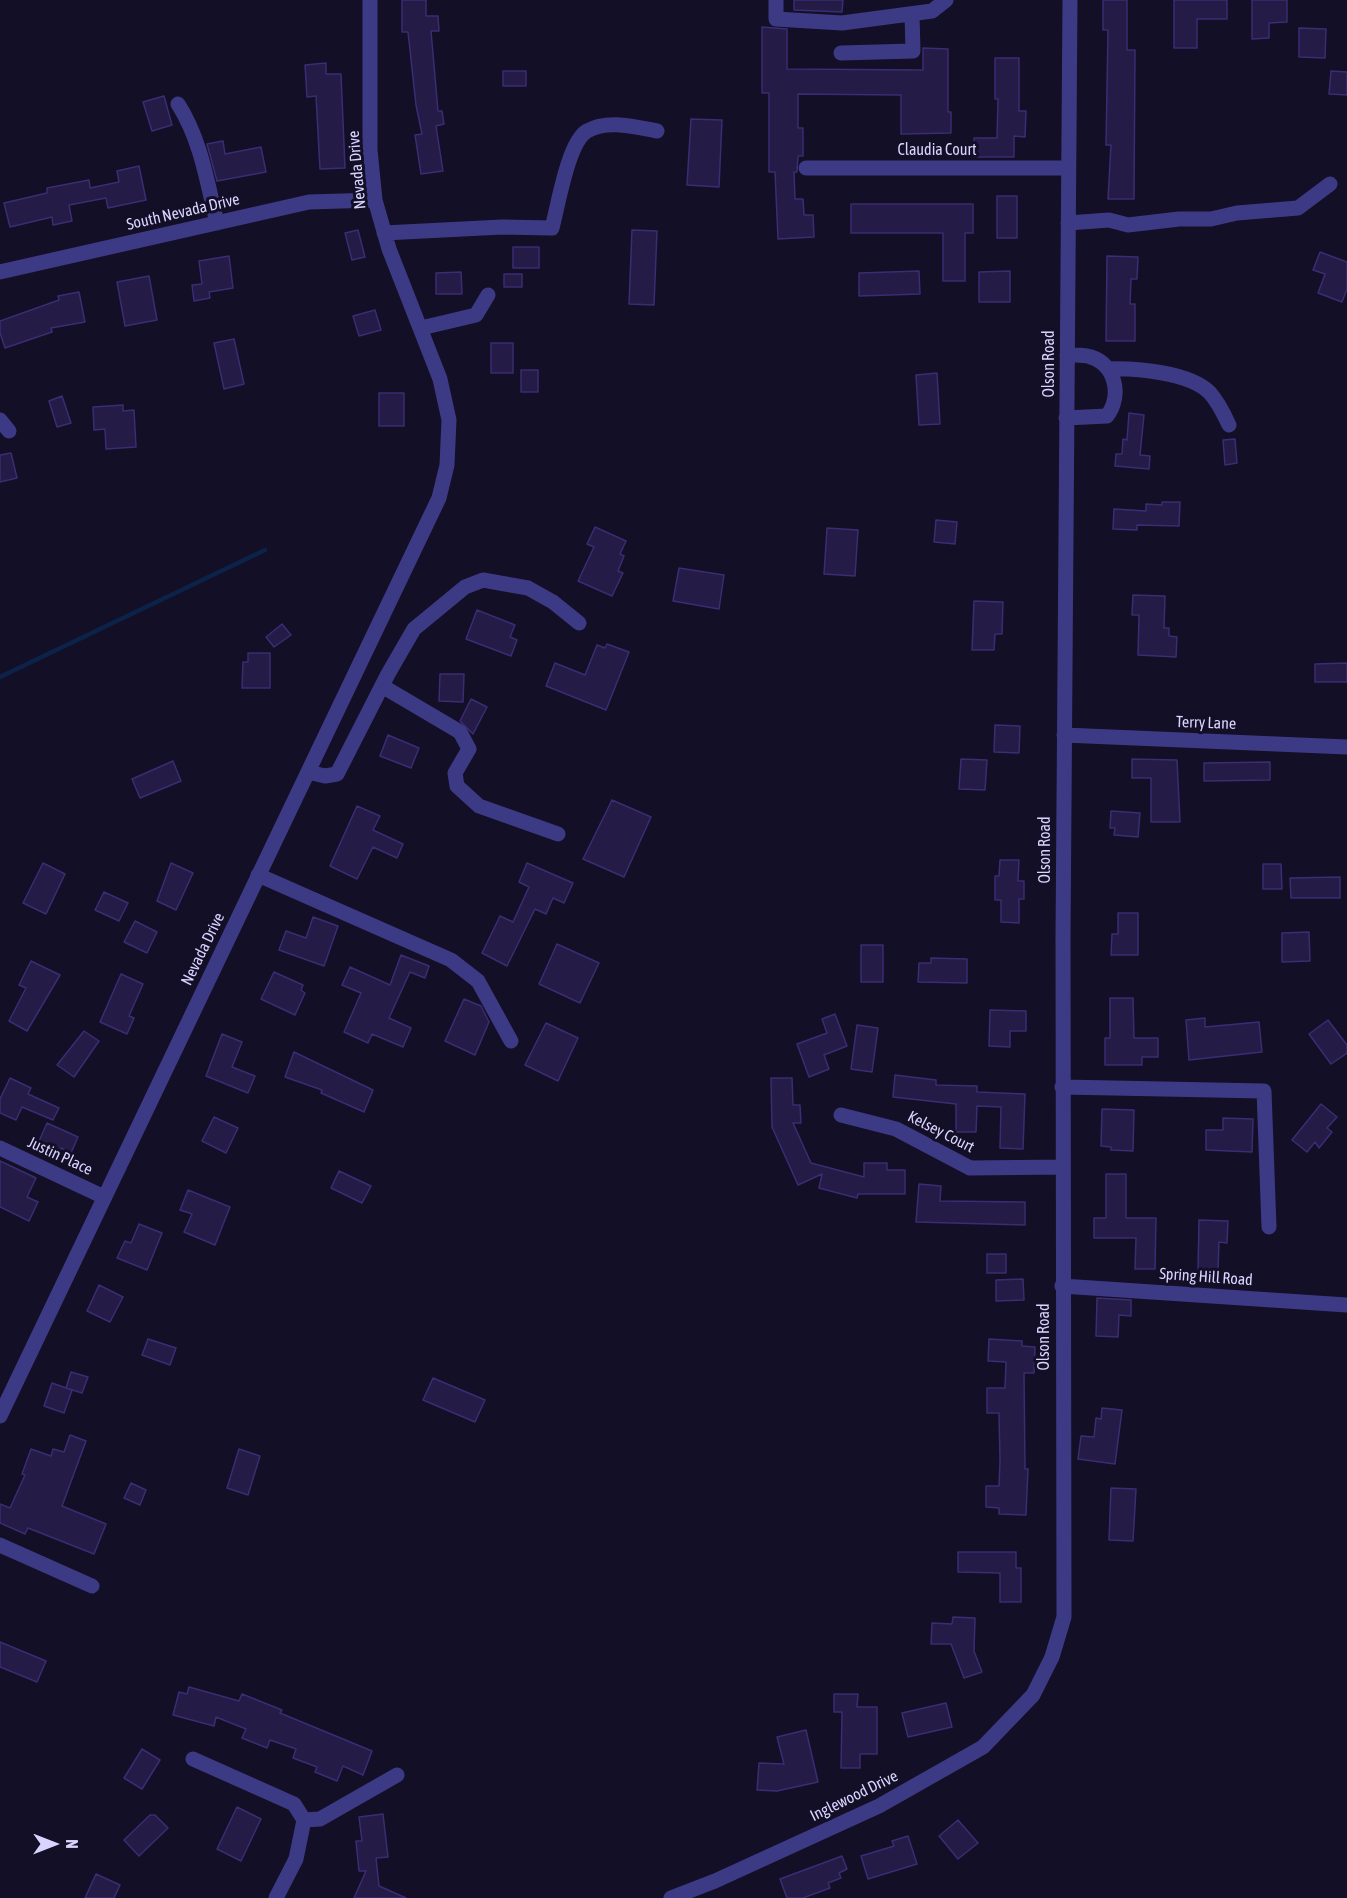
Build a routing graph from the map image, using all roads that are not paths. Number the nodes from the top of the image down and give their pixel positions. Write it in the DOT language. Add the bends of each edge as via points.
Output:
graph roads {
  1 [pos="370,0"];
  2 [pos="776,0"];
  3 [pos="946,0"];
  4 [pos="1070,0"];
  5 [pos="912,14"];
  6 [pos="841,53"];
  7 [pos="178,104"];
  8 [pos="657,130"];
  9 [pos="806,168"];
  10 [pos="1068,168"];
  11 [pos="1330,184"];
  12 [pos="375,200"];
  13 [pos="217,223"];
  14 [pos="1068,223"];
  15 [pos="384,233"];
  16 [pos="0,272"];
  17 [pos="488,295"];
  18 [pos="421,328"];
  19 [pos="1067,355"];
  20 [pos="1108,369"];
  21 [pos="1066,418"];
  22 [pos="1229,425"];
  23 [pos="579,623"];
  24 [pos="382,686"];
  25 [pos="1064,735"];
  26 [pos="1347,747"];
  27 [pos="308,772"];
  28 [pos="558,834"];
  29 [pos="258,875"];
  30 [pos="511,1041"];
  31 [pos="1062,1087"];
  32 [pos="841,1115"];
  33 [pos="0,1148"];
  34 [pos="1062,1167"];
  35 [pos="104,1197"];
  36 [pos="1269,1227"];
  37 [pos="1062,1286"];
  38 [pos="1347,1305"];
  39 [pos="4,1399"];
  40 [pos="0,1416"];
  41 [pos="0,1545"];
  42 [pos="92,1586"];
  43 [pos="1033,1695"];
  44 [pos="193,1759"];
  45 [pos="397,1775"];
  46 [pos="304,1820"];
  47 [pos="276,1898"];
  48 [pos="670,1898"];
  1 -- 12 [label="street, Nevada Drive" via="370,150"];
  2 -- 5 [label="street" via="776,19 842,23"];
  3 -- 5 [label="street" via="932,11"];
  4 -- 10 [label="street, Olson Road"];
  5 -- 6 [label="street" via="913,51"];
  7 -- 13 [label="street" via="199,147"];
  8 -- 15 [label="street" via="621,124 586,132 568,168 552,228"];
  9 -- 10 [label="street, Claudia Court"];
  10 -- 14 [label="street, Olson Road"];
  11 -- 14 [label="street" via="1298,208 1128,225 1109,220"];
  12 -- 13 [label="street, South Nevada Drive" via="309,202"];
  12 -- 15 [label="street, Nevada Drive"];
  13 -- 16 [label="street, South Nevada Drive"];
  14 -- 19 [label="street, Olson Road"];
  15 -- 18 [label="street, Nevada Drive"];
  17 -- 18 [label="street" via="476,315"];
  18 -- 27 [label="street, Nevada Drive" via="440,378 449,420 447,465 439,498"];
  19 -- 20 [label="street" via="1090,356"];
  19 -- 21 [label="street, Olson Road"];
  20 -- 21 [label="street" via="1113,375 1115,398 1107,416"];
  20 -- 22 [label="street" via="1171,374 1209,391"];
  21 -- 25 [label="street, Olson Road"];
  23 -- 24 [label="street" via="554,602 528,588 483,580 465,587 414,629"];
  24 -- 27 [label="street" via="338,774"];
  24 -- 28 [label="street" via="460,732 470,749 456,773 457,786 479,806"];
  25 -- 26 [label="street, Terry Lane"];
  25 -- 31 [label="street, Olson Road"];
  27 -- 29 [label="street, Nevada Drive"];
  29 -- 30 [label="street" via="451,960 478,981"];
  29 -- 35 [label="street, Nevada Drive"];
  31 -- 34 [label="street, Olson Road"];
  31 -- 36 [label="street" via="1264,1091"];
  32 -- 34 [label="street, Kelsey Court" via="896,1129 970,1168"];
  33 -- 35 [label="street, Justin Place"];
  34 -- 37 [label="street, Olson Road"];
  35 -- 39 [label="street, Nevada Drive"];
  37 -- 38 [label="street, Spring Hill Road"];
  37 -- 43 [label="street, Olson Road" via="1064,1617 1052,1657"];
  39 -- 40 [label="street, Nevada Drive"];
  41 -- 42 [label="street"];
  43 -- 48 [label="street, Inglewood Drive" via="983,1747 936,1776 725,1877"];
  44 -- 46 [label="street" via="294,1804"];
  45 -- 46 [label="street" via="320,1819"];
  46 -- 47 [label="street" via="296,1859"];
}
